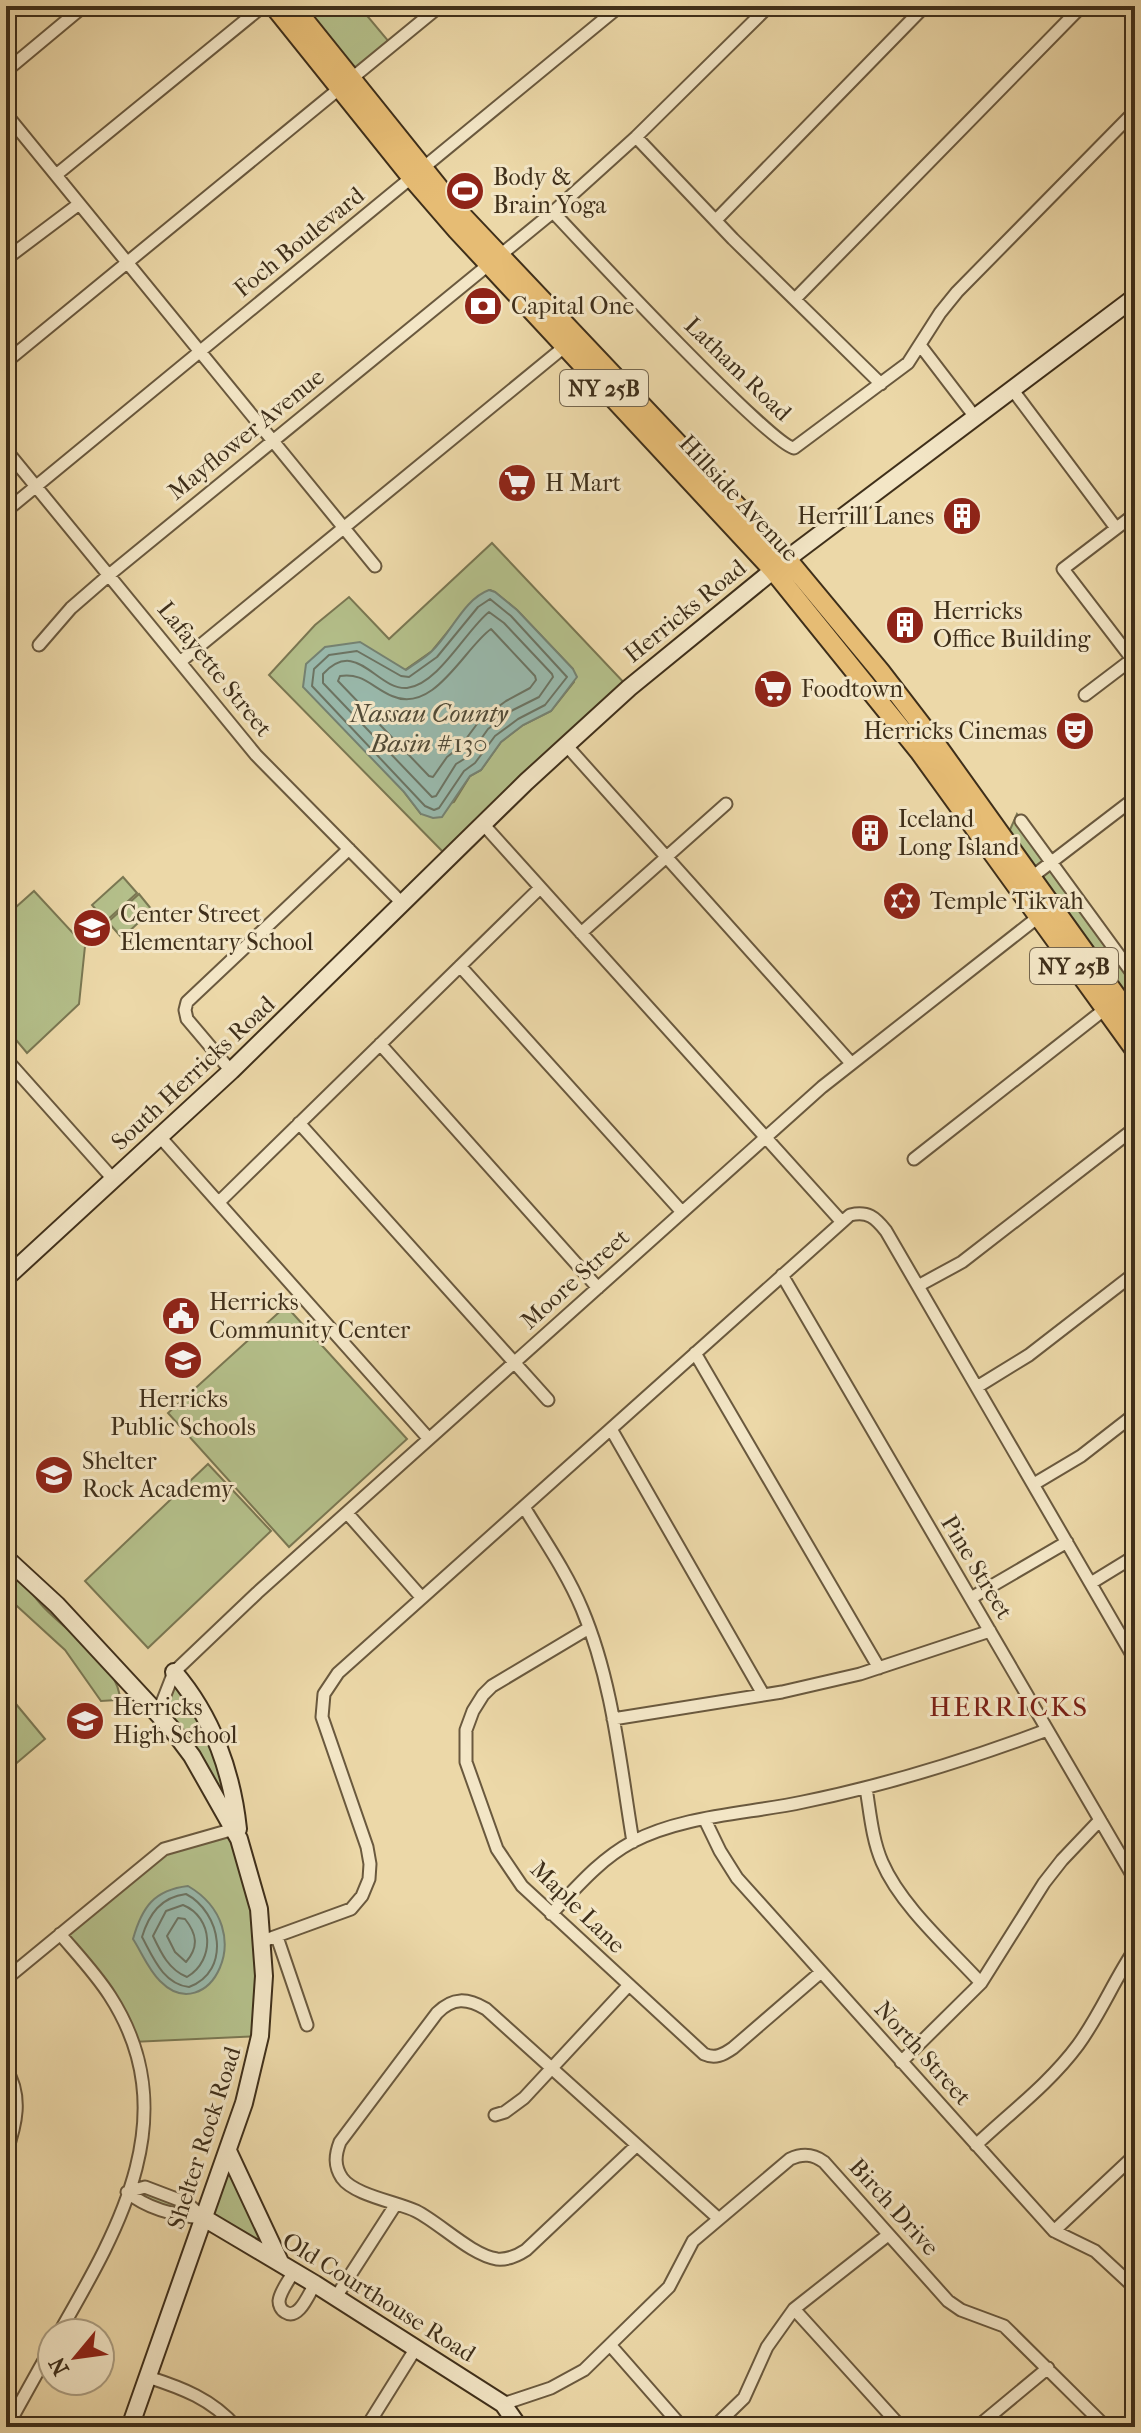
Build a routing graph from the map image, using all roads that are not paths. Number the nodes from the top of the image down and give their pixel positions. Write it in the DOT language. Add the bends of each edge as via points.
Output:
graph roads {
  1 [pos="84,6"];
  2 [pos="263,6"];
  3 [pos="274,6"];
  4 [pos="293,6"];
  5 [pos="440,6"];
  6 [pos="620,6"];
  7 [pos="769,6"];
  8 [pos="925,6"];
  9 [pos="1082,6"];
  10 [pos="6,71"];
  11 [pos="345,83"];
  12 [pos="1135,111"];
  13 [pos="7,117"];
  14 [pos="636,137"];
  15 [pos="418,174"];
  16 [pos="56,175"];
  17 [pos="79,204"];
  18 [pos="553,212"];
  19 [pos="716,220"];
  20 [pos="6,259"];
  21 [pos="493,260"];
  22 [pos="127,262"];
  23 [pos="1134,296"];
  24 [pos="795,299"];
  25 [pos="570,342"];
  26 [pos="920,345"];
  27 [pos="200,351"];
  28 [pos="6,362"];
  29 [pos="881,384"];
  30 [pos="1012,389"];
  31 [pos="975,417"];
  32 [pos="273,440"];
  33 [pos="6,450"];
  34 [pos="36,487"];
  35 [pos="6,511"];
  36 [pos="1135,514"];
  37 [pos="344,527"];
  38 [pos="1116,528"];
  39 [pos="780,564"];
  40 [pos="375,566"];
  41 [pos="109,575"];
  42 [pos="39,645"];
  43 [pos="1133,658"];
  44 [pos="180,662"];
  45 [pos="1085,695"];
  46 [pos="566,745"];
  47 [pos="1135,798"];
  48 [pos="726,804"];
  49 [pos="1021,821"];
  50 [pos="483,824"];
  51 [pos="349,849"];
  52 [pos="666,857"];
  53 [pos="1051,862"];
  54 [pos="1024,882"];
  55 [pos="540,888"];
  56 [pos="403,904"];
  57 [pos="1046,912"];
  58 [pos="581,933"];
  59 [pos="460,966"];
  60 [pos="1135,977"];
  61 [pos="1105,1009"];
  62 [pos="1135,1022"];
  63 [pos="380,1044"];
  64 [pos="1135,1050"];
  65 [pos="6,1059"];
  66 [pos="851,1063"];
  67 [pos="231,1071"];
  68 [pos="299,1123"];
  69 [pos="1135,1128"];
  70 [pos="765,1137"];
  71 [pos="161,1138"];
  72 [pos="914,1159"];
  73 [pos="114,1180"];
  74 [pos="219,1202"];
  75 [pos="682,1212"];
  76 [pos="841,1221"];
  77 [pos="1135,1273"];
  78 [pos="782,1275"];
  79 [pos="8,1277"];
  80 [pos="918,1286"];
  81 [pos="598,1288"];
  82 [pos="695,1353"];
  83 [pos="515,1362"];
  84 [pos="977,1387"];
  85 [pos="548,1400"];
  86 [pos="1135,1414"];
  87 [pos="611,1429"];
  88 [pos="429,1439"];
  89 [pos="1034,1484"];
  90 [pos="524,1507"];
  91 [pos="347,1513"];
  92 [pos="1067,1542"];
  93 [pos="1135,1556"];
  94 [pos="6,1558"];
  95 [pos="1091,1583"];
  96 [pos="422,1598"];
  97 [pos="971,1598"];
  98 [pos="589,1628"];
  99 [pos="990,1631"];
  100 [pos="1135,1660"];
  101 [pos="879,1668"];
  102 [pos="174,1672"];
  103 [pos="763,1694"];
  104 [pos="158,1713"];
  105 [pos="613,1719"];
  106 [pos="1047,1730"];
  107 [pos="866,1788"];
  108 [pos="705,1820"];
  109 [pos="1100,1820"];
  110 [pos="236,1834"];
  111 [pos="633,1842"];
  112 [pos="1135,1880"];
  113 [pos="551,1914"];
  114 [pos="60,1934"];
  115 [pos="270,1939"];
  116 [pos="1135,1949"];
  117 [pos="821,1972"];
  118 [pos="6,1979"];
  119 [pos="981,1983"];
  120 [pos="628,1986"];
  121 [pos="307,2025"];
  122 [pos="901,2062"];
  123 [pos="552,2068"];
  124 [pos="6,2069"];
  125 [pos="495,2115"];
  126 [pos="976,2145"];
  127 [pos="636,2146"];
  128 [pos="228,2151"];
  129 [pos="6,2153"];
  130 [pos="1135,2155"];
  131 [pos="127,2192"];
  132 [pos="396,2204"];
  133 [pos="204,2218"];
  134 [pos="719,2219"];
  135 [pos="1054,2231"];
  136 [pos="888,2235"];
  137 [pos="287,2267"];
  138 [pos="315,2284"];
  139 [pos="1135,2288"];
  140 [pos="336,2297"];
  141 [pos="794,2309"];
  142 [pos="68,2317"];
  143 [pos="611,2346"];
  144 [pos="416,2348"];
  145 [pos="1048,2368"];
  146 [pos="36,2375"];
  147 [pos="148,2377"];
  148 [pos="503,2404"];
  149 [pos="7,2427"];
  150 [pos="130,2427"];
  151 [pos="236,2427"];
  152 [pos="376,2427"];
  153 [pos="519,2427"];
  154 [pos="682,2427"];
  155 [pos="714,2427"];
  156 [pos="901,2427"];
  157 [pos="977,2427"];
  158 [pos="1106,2427"];
  1 -- 10 [label="street"];
  2 -- 16 [label="street"];
  3 -- 11 [label="main road, Hillside Avenue / NY 25B"];
  4 -- 11 [label="main road, Hillside Avenue / NY 25B"];
  5 -- 11 [label="street"];
  6 -- 15 [label="street, Foch Boulevard"];
  7 -- 14 [label="street, Mayflower Avenue"];
  8 -- 19 [label="street"];
  9 -- 24 [label="street"];
  11 -- 15 [label="main road, Hillside Avenue / NY 25B"];
  11 -- 22 [label="street"];
  12 -- 26 [label="street, Latham Road" via="957,292"];
  13 -- 16 [label="street"];
  14 -- 18 [label="street, Mayflower Avenue"];
  14 -- 19 [label="street"];
  15 -- 21 [label="main road, Hillside Avenue / NY 25B"];
  15 -- 27 [label="street, Foch Boulevard"];
  16 -- 17 [label="street"];
  17 -- 20 [label="street"];
  17 -- 22 [label="street"];
  18 -- 21 [label="street, Mayflower Avenue"];
  18 -- 29 [label="street, Latham Road" via="635,300 788,447 798,446"];
  19 -- 24 [label="street"];
  21 -- 25 [label="main road, Hillside Avenue / NY 25B"];
  21 -- 32 [label="street, Mayflower Avenue"];
  22 -- 27 [label="street"];
  22 -- 28 [label="street"];
  23 -- 30 [label="main road, Herricks Road"];
  24 -- 29 [label="street"];
  25 -- 37 [label="street"];
  25 -- 39 [label="main road, Hillside Avenue / NY 25B"];
  26 -- 29 [label="street, Latham Road" via="908,363"];
  26 -- 31 [label="street"];
  27 -- 32 [label="street"];
  27 -- 34 [label="street, Foch Boulevard"];
  30 -- 31 [label="main road, Herricks Road"];
  30 -- 38 [label="street"];
  31 -- 39 [label="main road, Herricks Road"];
  32 -- 37 [label="street"];
  32 -- 41 [label="street, Mayflower Avenue"];
  33 -- 34 [label="street, Lafayette Street"];
  34 -- 35 [label="street, Foch Boulevard"];
  34 -- 41 [label="street, Lafayette Street"];
  36 -- 38 [label="street"];
  37 -- 40 [label="street"];
  37 -- 44 [label="street"];
  38 -- 43 [label="street" via="1063,569"];
  39 -- 46 [label="main road, Herricks Road"];
  39 -- 54 [label="main road, Hillside Avenue / NY 25B"];
  41 -- 42 [label="street, Mayflower Avenue"];
  41 -- 44 [label="street, Lafayette Street"];
  43 -- 45 [label="street"];
  44 -- 51 [label="street, Lafayette Street" via="256,755"];
  46 -- 50 [label="main road, Herricks Road"];
  46 -- 52 [label="street"];
  47 -- 53 [label="street"];
  48 -- 52 [label="street"];
  49 -- 53 [label="street"];
  50 -- 55 [label="street"];
  50 -- 56 [label="main road, Herricks Road"];
  51 -- 56 [label="street, Lafayette Street"];
  51 -- 67 [label="street" via="187,1002 187,1019"];
  52 -- 58 [label="street"];
  52 -- 66 [label="street"];
  53 -- 54 [label="street"];
  53 -- 60 [label="street"];
  54 -- 57 [label="main road, Hillside Avenue / NY 25B"];
  55 -- 58 [label="street"];
  55 -- 59 [label="street"];
  56 -- 67 [label="main road, South Herricks Road"];
  57 -- 61 [label="main road, Hillside Avenue / NY 25B"];
  57 -- 62 [label="main road, Hillside Avenue / NY 25B"];
  57 -- 66 [label="street, Moore Street"];
  58 -- 70 [label="street"];
  59 -- 63 [label="street"];
  59 -- 75 [label="street"];
  61 -- 64 [label="main road, Hillside Avenue / NY 25B"];
  61 -- 72 [label="street"];
  63 -- 68 [label="street"];
  63 -- 81 [label="street"];
  65 -- 73 [label="street"];
  66 -- 70 [label="street, Moore Street"];
  67 -- 71 [label="main road, South Herricks Road"];
  68 -- 74 [label="street"];
  68 -- 83 [label="street"];
  69 -- 80 [label="street" via="962,1262"];
  70 -- 75 [label="street, Moore Street"];
  70 -- 76 [label="street"];
  71 -- 73 [label="main road, South Herricks Road"];
  71 -- 74 [label="street"];
  73 -- 79 [label="main road, South Herricks Road"];
  74 -- 88 [label="street"];
  75 -- 81 [label="street, Moore Street"];
  76 -- 78 [label="street"];
  76 -- 80 [label="street" via="854,1213 877,1219"];
  77 -- 84 [label="street" via="1029,1355"];
  78 -- 82 [label="street"];
  78 -- 97 [label="street, Pine Street"];
  80 -- 84 [label="street"];
  81 -- 83 [label="street, Moore Street"];
  82 -- 87 [label="street"];
  82 -- 101 [label="street"];
  83 -- 85 [label="street"];
  83 -- 88 [label="street, Moore Street"];
  84 -- 89 [label="street"];
  86 -- 89 [label="street"];
  87 -- 90 [label="street"];
  87 -- 103 [label="street"];
  88 -- 91 [label="street, Moore Street"];
  89 -- 92 [label="street"];
  90 -- 96 [label="street"];
  90 -- 98 [label="street"];
  91 -- 96 [label="street"];
  91 -- 102 [label="street, Moore Street"];
  92 -- 95 [label="street"];
  92 -- 97 [label="street"];
  93 -- 95 [label="street"];
  94 -- 104 [label="main road, Shelter Rock Road"];
  95 -- 100 [label="street"];
  96 -- 115 [label="street" via="338,1673 328,1684 322,1706 367,1847 369,1879 362,1896 345,1914"];
  97 -- 99 [label="street, Pine Street"];
  98 -- 105 [label="street"];
  98 -- 113 [label="street, Maple Lane" via="492,1686 473,1711 465,1739 466,1762 497,1849 522,1886"];
  99 -- 101 [label="street"];
  99 -- 106 [label="street, Pine Street"];
  101 -- 103 [label="street"];
  102 -- 104 [label="street, Moore Street"];
  102 -- 110 [label="main road" via="198,1703 227,1769"];
  103 -- 105 [label="street"];
  104 -- 110 [label="main road, Shelter Rock Road" via="192,1756"];
  105 -- 111 [label="street"];
  106 -- 107 [label="street"];
  106 -- 109 [label="street, Pine Street"];
  107 -- 108 [label="street"];
  107 -- 119 [label="street" via="875,1841 889,1876"];
  108 -- 111 [label="street"];
  108 -- 117 [label="street, North Street" via="737,1878"];
  109 -- 112 [label="street, Pine Street"];
  109 -- 119 [label="street" via="1044,1883"];
  110 -- 114 [label="street" via="164,1849"];
  110 -- 115 [label="main road, Shelter Rock Road"];
  111 -- 113 [label="street" via="600,1863"];
  113 -- 120 [label="street, Maple Lane"];
  114 -- 118 [label="street"];
  114 -- 131 [label="street" via="110,1996 136,2052 146,2123"];
  115 -- 121 [label="street"];
  115 -- 128 [label="main road, Shelter Rock Road" via="260,2036"];
  116 -- 126 [label="street" via="1076,2048"];
  117 -- 120 [label="street, Maple Lane" via="733,2048 716,2056 704,2054"];
  117 -- 122 [label="street, North Street"];
  119 -- 122 [label="street"];
  120 -- 123 [label="street"];
  122 -- 126 [label="street, North Street"];
  123 -- 125 [label="street" via="524,2098"];
  123 -- 127 [label="street"];
  123 -- 132 [label="street" via="472,2001 451,2002 437,2013 340,2142 336,2163 341,2177"];
  124 -- 129 [label="street" via="17,2106"];
  126 -- 135 [label="street, North Street"];
  127 -- 132 [label="street" via="513,2258 485,2255"];
  127 -- 134 [label="street"];
  128 -- 133 [label="main road, Shelter Rock Road"];
  128 -- 137 [label="main road"];
  130 -- 135 [label="street"];
  131 -- 133 [label="street" via="145,2187 187,2203"];
  131 -- 142 [label="street" via="102,2257"];
  132 -- 140 [label="street"];
  133 -- 137 [label="main road, Old Courthouse Road"];
  133 -- 147 [label="main road, Shelter Rock Road"];
  134 -- 136 [label="street, Birch Drive" via="790,2159 808,2155 824,2162"];
  134 -- 143 [label="street, Birch Drive" via="693,2241 669,2287"];
  135 -- 139 [label="street, North Street" via="1108,2260"];
  136 -- 141 [label="street"];
  136 -- 145 [label="street, Birch Drive" via="948,2301 1004,2326"];
  137 -- 138 [label="main road, Old Courthouse Road"];
  137 -- 138 [label="street" via="280,2298 285,2313 298,2311"];
  138 -- 140 [label="main road, Old Courthouse Road"];
  140 -- 144 [label="main road, Old Courthouse Road"];
  141 -- 155 [label="street" via="767,2347 744,2398"];
  141 -- 156 [label="street"];
  143 -- 148 [label="street, Birch Drive" via="565,2381"];
  143 -- 154 [label="street"];
  144 -- 148 [label="main road, Old Courthouse Road"];
  144 -- 152 [label="street" via="371,2420"];
  145 -- 157 [label="street"];
  145 -- 158 [label="street, Birch Drive"];
  146 -- 149 [label="street"];
  147 -- 150 [label="main road, Shelter Rock Road"];
  147 -- 151 [label="street" via="190,2391"];
  148 -- 153 [label="main road, Old Courthouse Road"];
}
